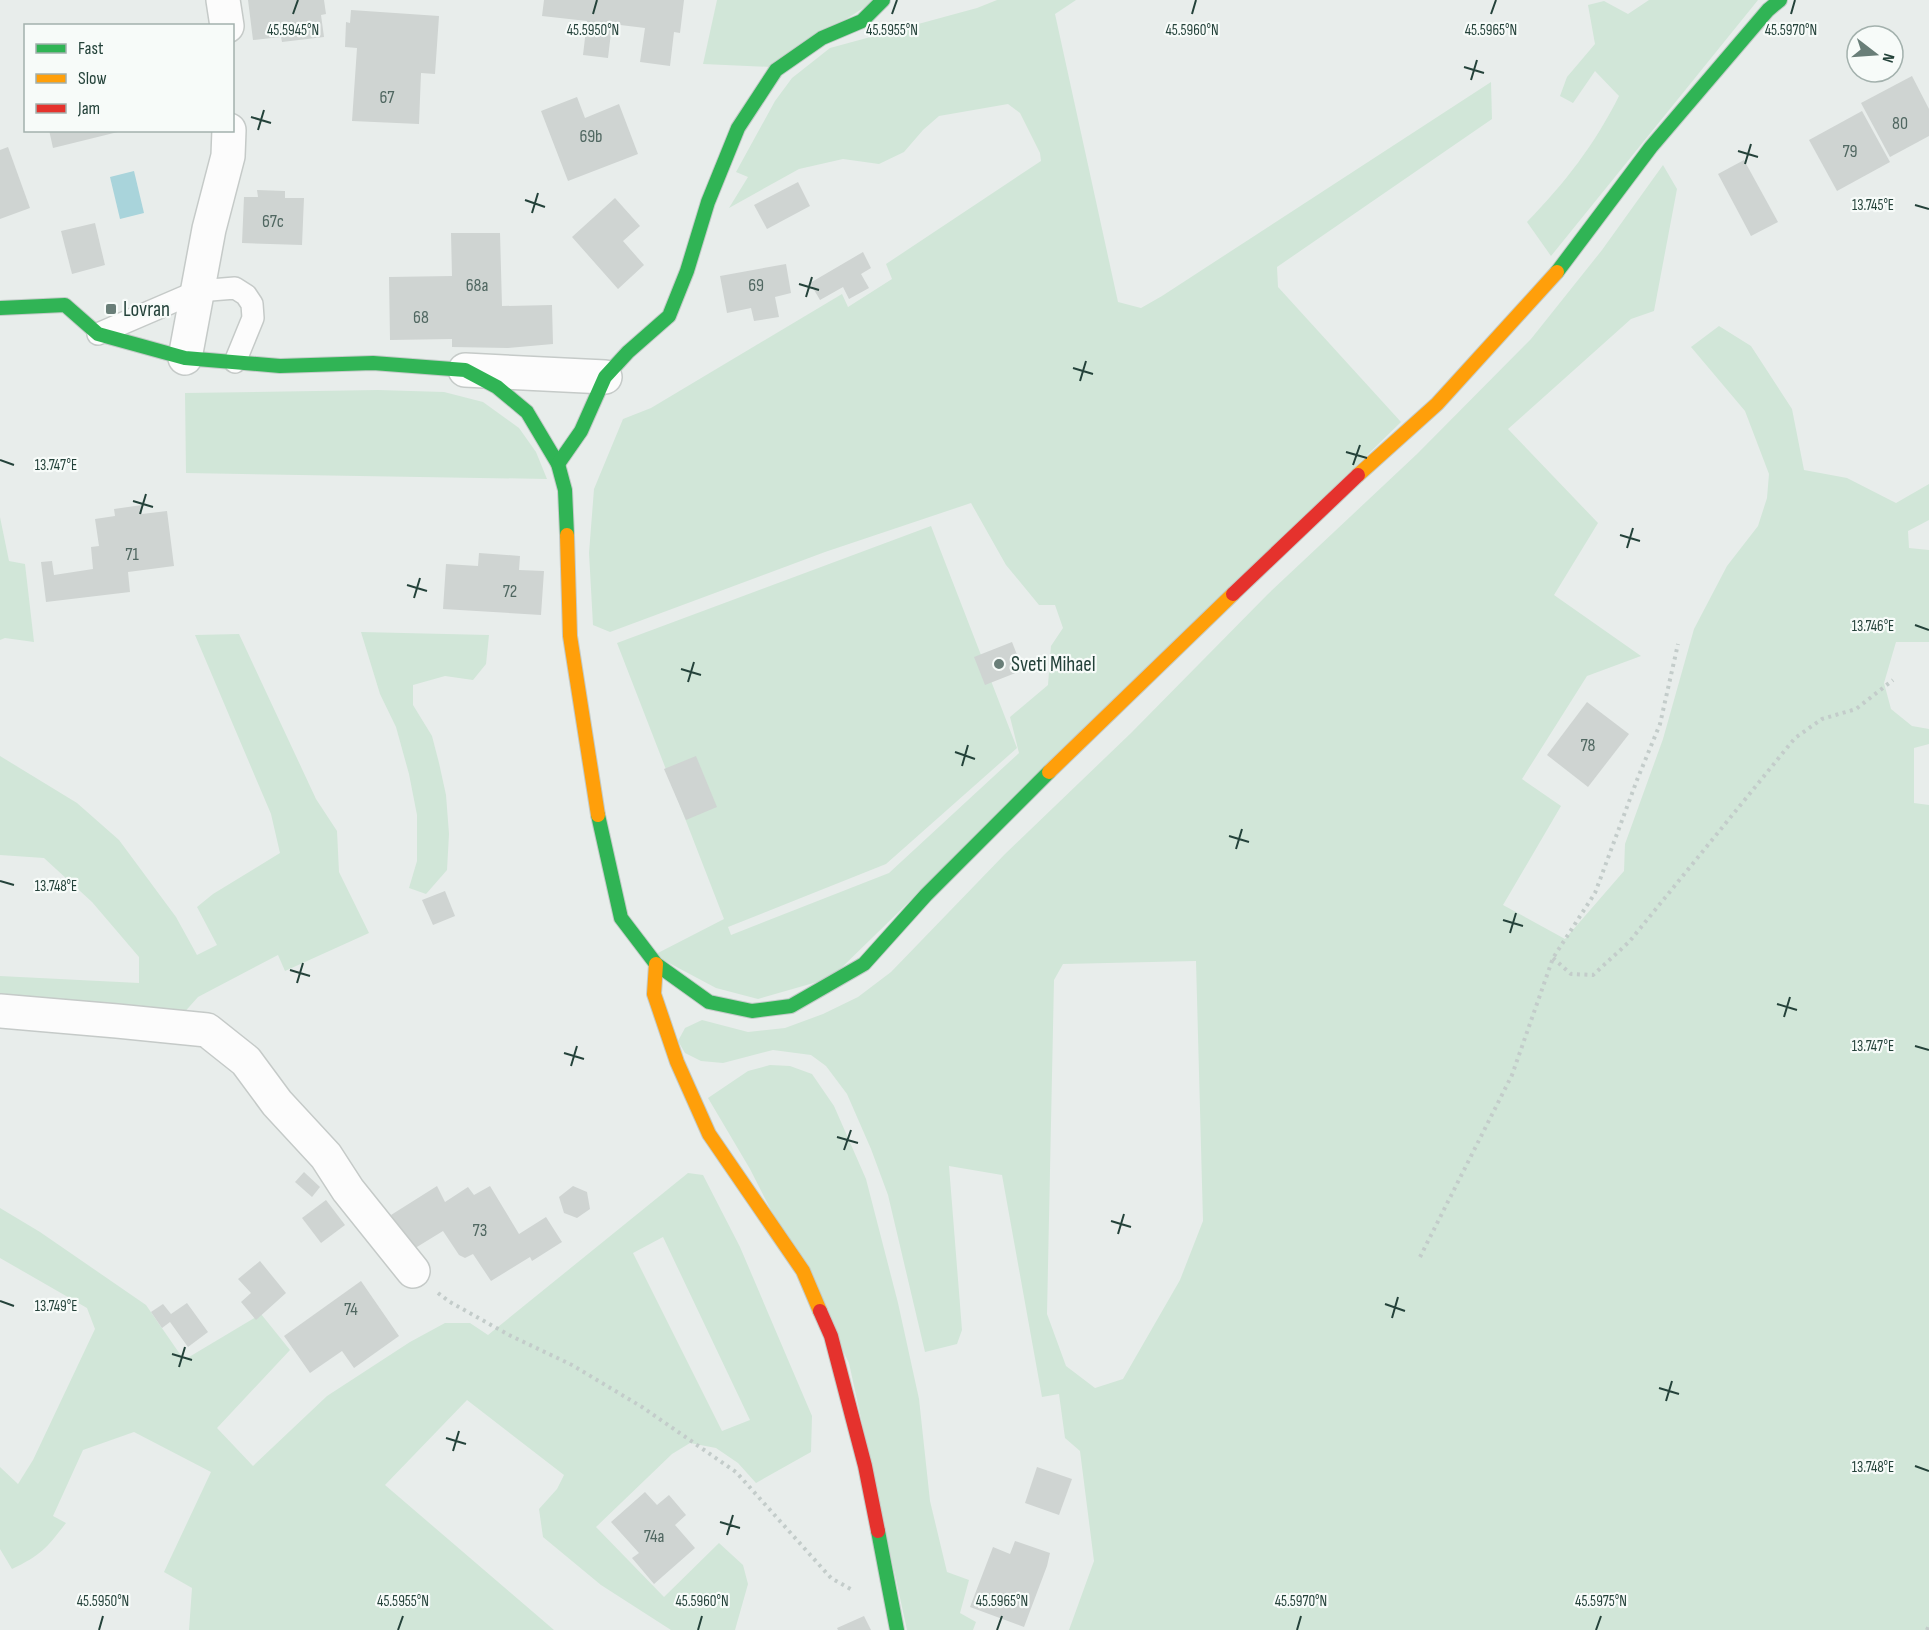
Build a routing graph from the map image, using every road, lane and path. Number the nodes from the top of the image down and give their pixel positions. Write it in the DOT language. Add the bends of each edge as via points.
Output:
graph roads {
  1 [pos="223,0"];
  2 [pos="883,0"];
  3 [pos="1780,0"];
  4 [pos="227,24"];
  5 [pos="229,132"];
  6 [pos="198,291"];
  7 [pos="0,308"];
  8 [pos="98,334"];
  9 [pos="185,358"];
  10 [pos="235,362"];
  11 [pos="465,370"];
  12 [pos="605,377"];
  13 [pos="558,464"];
  14 [pos="1678,644"];
  15 [pos="1893,680"];
  16 [pos="1552,958"];
  17 [pos="656,964"];
  18 [pos="0,1011"];
  19 [pos="1420,1257"];
  20 [pos="413,1271"];
  21 [pos="887,1585"];
  22 [pos="1929,1625"];
  23 [pos="897,1630"];
  24 [pos="1928,1630"];
  1 -- 4 [label="street"];
  2 -- 12 [label="street" via="862,21 822,38 776,70 738,128 669,316"];
  3 -- 17 [label="street" via="1651,147 1559,270 1437,404 1316,514 1055,767 926,895 864,964 791,1006 752,1011 709,1002"];
  5 -- 6 [label="street" via="228,156"];
  6 -- 8 [label="lane"];
  6 -- 9 [label="street"];
  6 -- 10 [label="lane" via="235,288 252,304 253,318"];
  7 -- 8 [label="street" via="65,305"];
  8 -- 9 [label="street"];
  9 -- 10 [label="street"];
  10 -- 11 [label="street" via="280,366 373,363"];
  11 -- 12 [label="street"];
  11 -- 13 [label="street" via="497,387 527,412"];
  12 -- 13 [label="street" via="581,431"];
  13 -- 17 [label="street" via="565,490 570,636 602,838 621,918"];
  14 -- 16 [label="path" via="1660,724 1595,893"];
  15 -- 16 [label="path" via="1856,709 1822,719 1795,738 1629,942 1593,975 1571,974"];
  16 -- 19 [label="path" via="1512,1076"];
  17 -- 21 [label="street" via="654,994 677,1062 709,1134 803,1271 831,1336 865,1466"];
  18 -- 20 [label="street" via="207,1030 246,1061 277,1103 326,1156"];
  20 -- 21 [label="path" via="450,1302 572,1365 642,1407 736,1472 831,1578 865,1596"];
  21 -- 23 [label="street"];
  22 -- 24 [label="path"];
}
